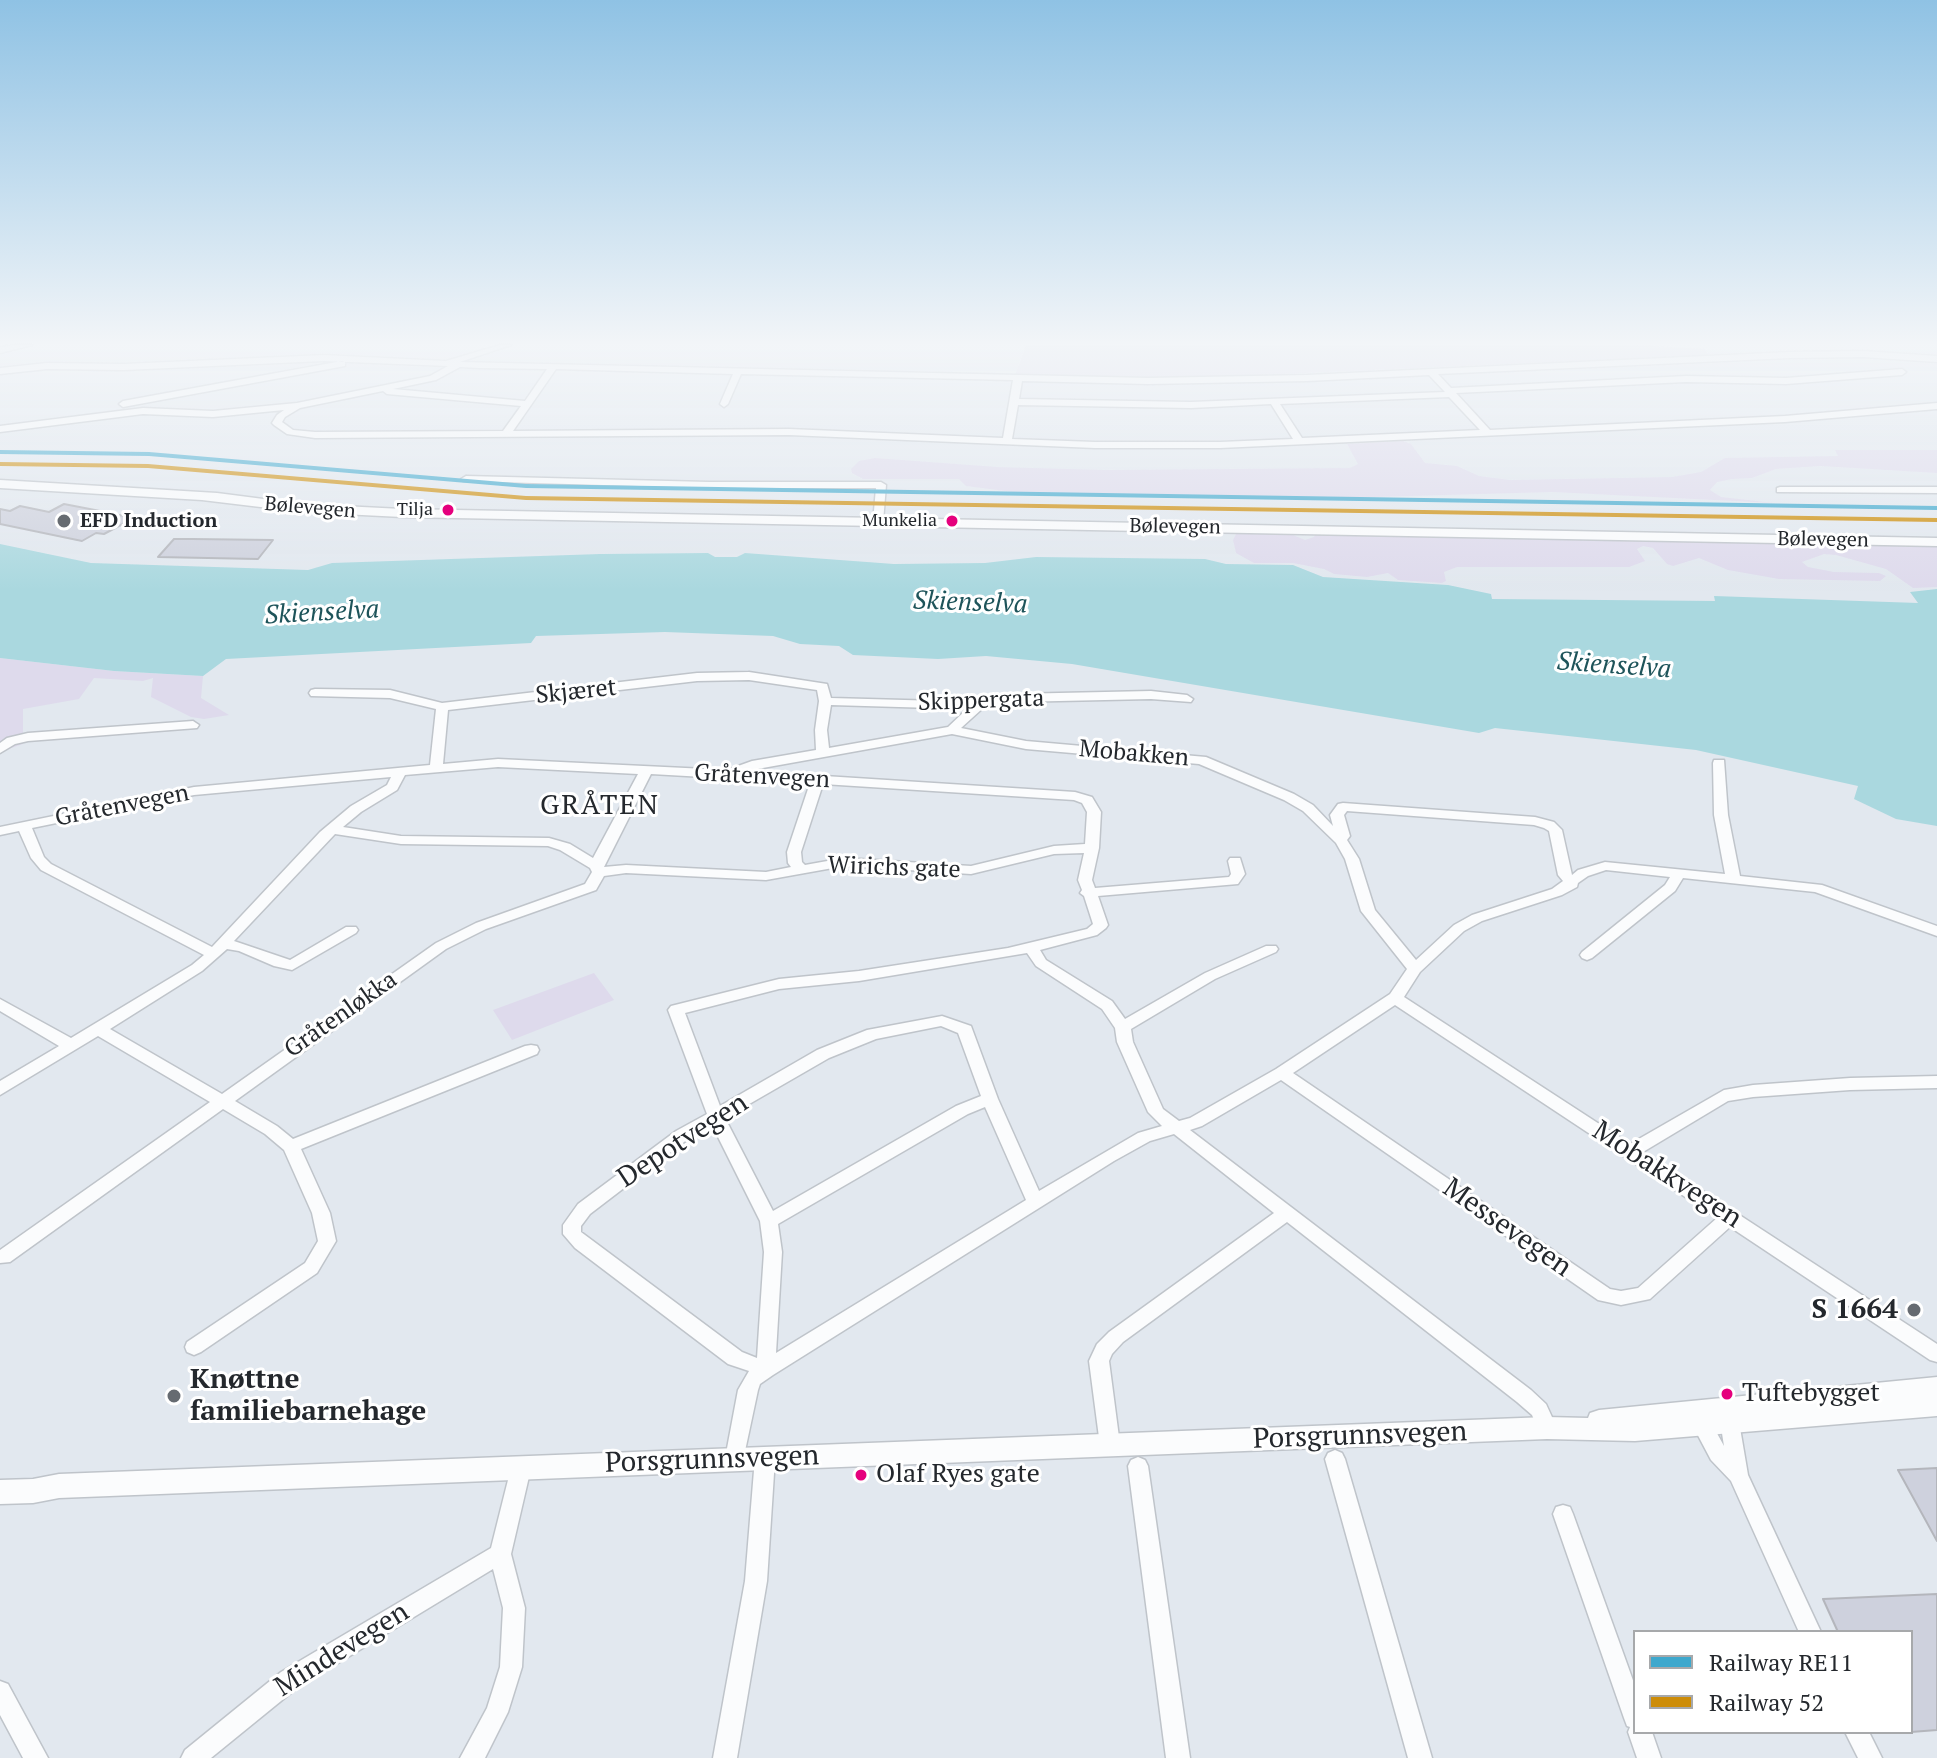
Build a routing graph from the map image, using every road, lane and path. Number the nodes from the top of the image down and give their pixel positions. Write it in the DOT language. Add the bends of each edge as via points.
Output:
graph roads {
  1 [pos="281,427"];
  2 [pos="511,427"];
  3 [pos="1010,427"];
  4 [pos="1290,427"];
  5 [pos="1482,427"];
  6 [pos="1625,427"];
  7 [pos="506,434"];
  8 [pos="1489,434"];
  9 [pos="1007,441"];
  10 [pos="1300,443"];
  11 [pos="466,479"];
  12 [pos="0,482"];
  13 [pos="1780,490"];
  14 [pos="1937,490"];
  15 [pos="878,522"];
  16 [pos="1937,542"];
  17 [pos="315,693"];
  18 [pos="1187,699"];
  19 [pos="825,701"];
  20 [pos="978,706"];
  21 [pos="442,707"];
  22 [pos="193,725"];
  23 [pos="952,730"];
  24 [pos="0,749"];
  25 [pos="823,752"];
  26 [pos="1719,763"];
  27 [pos="436,768"];
  28 [pos="646,771"];
  29 [pos="400,773"];
  30 [pos="724,774"];
  31 [pos="818,780"];
  32 [pos="24,826"];
  33 [pos="332,829"];
  34 [pos="0,831"];
  35 [pos="1341,841"];
  36 [pos="1092,848"];
  37 [pos="1235,861"];
  38 [pos="597,869"];
  39 [pos="801,869"];
  40 [pos="1680,873"];
  41 [pos="1733,877"];
  42 [pos="1572,884"];
  43 [pos="1087,893"];
  44 [pos="351,930"];
  45 [pos="1937,931"];
  46 [pos="1032,948"];
  47 [pos="219,949"];
  48 [pos="1271,949"];
  49 [pos="1587,955"];
  50 [pos="1415,969"];
  51 [pos="1395,998"];
  52 [pos="0,1004"];
  53 [pos="1123,1027"];
  54 [pos="97,1028"];
  55 [pos="70,1045"];
  56 [pos="531,1050"];
  57 [pos="1282,1073"];
  58 [pos="1937,1082"];
  59 [pos="0,1089"];
  60 [pos="221,1099"];
  61 [pos="990,1099"];
  62 [pos="716,1116"];
  63 [pos="1175,1127"];
  64 [pos="291,1146"];
  65 [pos="1632,1151"];
  66 [pos="1036,1203"];
  67 [pos="1287,1213"];
  68 [pos="1730,1217"];
  69 [pos="769,1221"];
  70 [pos="4,1257"];
  71 [pos="194,1347"];
  72 [pos="1937,1354"];
  73 [pos="766,1369"];
  74 [pos="1937,1387"];
  75 [pos="1937,1405"];
  76 [pos="1705,1417"];
  77 [pos="1729,1422"];
  78 [pos="1552,1428"];
  79 [pos="1110,1445"];
  80 [pos="765,1458"];
  81 [pos="735,1459"];
  82 [pos="1335,1459"];
  83 [pos="1138,1466"];
  84 [pos="521,1468"];
  85 [pos="1738,1475"];
  86 [pos="0,1481"];
  87 [pos="59,1486"];
  88 [pos="0,1492"];
  89 [pos="1563,1514"];
  90 [pos="500,1554"];
  91 [pos="1809,1630"];
  92 [pos="0,1692"];
  93 [pos="1633,1712"];
  94 [pos="1641,1734"];
  95 [pos="1858,1734"];
  96 [pos="36,1758"];
  97 [pos="193,1758"];
  98 [pos="472,1758"];
  99 [pos="725,1758"];
  100 [pos="1178,1758"];
  101 [pos="1420,1758"];
  102 [pos="1649,1758"];
  103 [pos="1870,1758"];
  1 -- 7 [label="street" via="297,433"];
  2 -- 7 [label="street"];
  3 -- 9 [label="street"];
  4 -- 10 [label="street"];
  5 -- 8 [label="street"];
  6 -- 8 [label="street"];
  7 -- 9 [label="street" via="789,432"];
  8 -- 10 [label="street"];
  9 -- 10 [label="street"];
  11 -- 15 [label="street" via="881,485"];
  12 -- 15 [label="main road, Bølevegen" via="302,508"];
  13 -- 14 [label="street"];
  15 -- 16 [label="main road, Bølevegen"];
  17 -- 21 [label="street, Skjæret" via="390,694"];
  18 -- 20 [label="street, Skippergata" via="1013,698"];
  19 -- 20 [label="street, Skippergata"];
  19 -- 21 [label="street, Skjæret" via="819,685 721,675"];
  19 -- 25 [label="street"];
  20 -- 23 [label="street"];
  21 -- 27 [label="street"];
  22 -- 24 [label="street" via="28,737"];
  23 -- 25 [label="street"];
  23 -- 35 [label="street, Mobakken" via="1026,745 1201,760 1289,797"];
  25 -- 30 [label="street"];
  26 -- 41 [label="street" via="1721,815"];
  27 -- 28 [label="street, Gråtenvegen" via="523,764"];
  27 -- 29 [label="street, Gråtenvegen"];
  28 -- 30 [label="street, Gråtenvegen"];
  28 -- 38 [label="street, Gråtenløkka"];
  29 -- 32 [label="street, Gråtenvegen" via="194,791"];
  29 -- 33 [label="street" via="392,787"];
  30 -- 31 [label="street, Gråtenvegen"];
  31 -- 36 [label="street, Gråtenvegen" via="1075,796 1087,800 1094,812"];
  31 -- 39 [label="street" via="794,852"];
  32 -- 34 [label="street, Gråtenvegen"];
  32 -- 47 [label="street" via="46,867"];
  33 -- 38 [label="street" via="390,839 549,842"];
  33 -- 47 [label="street"];
  35 -- 42 [label="street" via="1337,815 1343,807 1542,822 1553,828"];
  35 -- 50 [label="street, Mobakken" via="1368,911"];
  36 -- 39 [label="street, Wirichs gate" via="1054,850 971,870 844,862"];
  36 -- 43 [label="street"];
  37 -- 43 [label="street" via="1238,874 1233,881"];
  38 -- 39 [label="street, Wirichs gate" via="766,876"];
  38 -- 60 [label="street, Gråtenløkka" via="591,887 441,946"];
  40 -- 41 [label="street"];
  40 -- 42 [label="street" via="1605,866 1583,873"];
  40 -- 49 [label="street" via="1670,888"];
  41 -- 45 [label="street" via="1833,892"];
  42 -- 50 [label="street" via="1477,918"];
  43 -- 46 [label="street" via="1099,929"];
  44 -- 47 [label="street" via="292,965 242,947"];
  46 -- 53 [label="street" via="1041,963 1107,1005"];
  46 -- 62 [label="street" via="779,984 676,1010"];
  47 -- 54 [label="street" via="183,978"];
  48 -- 53 [label="street" via="1210,976"];
  50 -- 51 [label="street"];
  51 -- 57 [label="street"];
  51 -- 65 [label="street, Mobakkvegen"];
  52 -- 55 [label="street"];
  53 -- 63 [label="street" via="1156,1112"];
  54 -- 55 [label="street"];
  54 -- 60 [label="street"];
  55 -- 59 [label="street"];
  56 -- 64 [label="street"];
  57 -- 63 [label="street" via="1196,1122"];
  57 -- 68 [label="street, Messevegen" via="1605,1295 1643,1294"];
  58 -- 65 [label="street" via="1724,1096"];
  60 -- 64 [label="street"];
  60 -- 70 [label="street, Gråtenløkka"];
  61 -- 62 [label="street, Depotvegen" via="965,1030 942,1021 873,1034 823,1054"];
  61 -- 66 [label="street, Depotvegen"];
  61 -- 69 [label="street"];
  62 -- 69 [label="street"];
  62 -- 73 [label="street, Depotvegen" via="682,1135 584,1209 575,1217 572,1234 735,1358"];
  63 -- 66 [label="street" via="1144,1137"];
  63 -- 67 [label="street"];
  64 -- 71 [label="street" via="321,1213 327,1241 322,1254 291,1284"];
  65 -- 68 [label="street, Mobakkvegen"];
  66 -- 73 [label="street"];
  67 -- 78 [label="street" via="1524,1396"];
  67 -- 79 [label="street" via="1104,1349 1099,1361"];
  68 -- 72 [label="street, Mobakkvegen"];
  69 -- 73 [label="street" via="773,1252"];
  73 -- 81 [label="street" via="748,1390"];
  74 -- 76 [label="main road, Porsgrunnsvegen"];
  75 -- 77 [label="main road, Porsgrunnsvegen"];
  76 -- 77 [label="main road, Porsgrunnsvegen"];
  76 -- 78 [label="main road, Porsgrunnsvegen" via="1635,1430"];
  76 -- 85 [label="street" via="1718,1454"];
  77 -- 85 [label="street"];
  78 -- 79 [label="main road, Porsgrunnsvegen"];
  79 -- 80 [label="main road, Porsgrunnsvegen"];
  80 -- 81 [label="main road, Porsgrunnsvegen"];
  80 -- 99 [label="street" via="756,1581"];
  81 -- 84 [label="main road, Porsgrunnsvegen"];
  82 -- 101 [label="street"];
  83 -- 100 [label="street"];
  84 -- 87 [label="main road, Porsgrunnsvegen"];
  84 -- 90 [label="street"];
  85 -- 91 [label="street"];
  86 -- 87 [label="main road, Porsgrunnsvegen"];
  87 -- 88 [label="main road, Porsgrunnsvegen"];
  89 -- 93 [label="street"];
  90 -- 97 [label="street, Mindevegen" via="289,1680"];
  90 -- 98 [label="street" via="514,1608 511,1667 497,1712"];
  92 -- 96 [label="street"];
  94 -- 102 [label="street"];
  95 -- 103 [label="street"];
}
